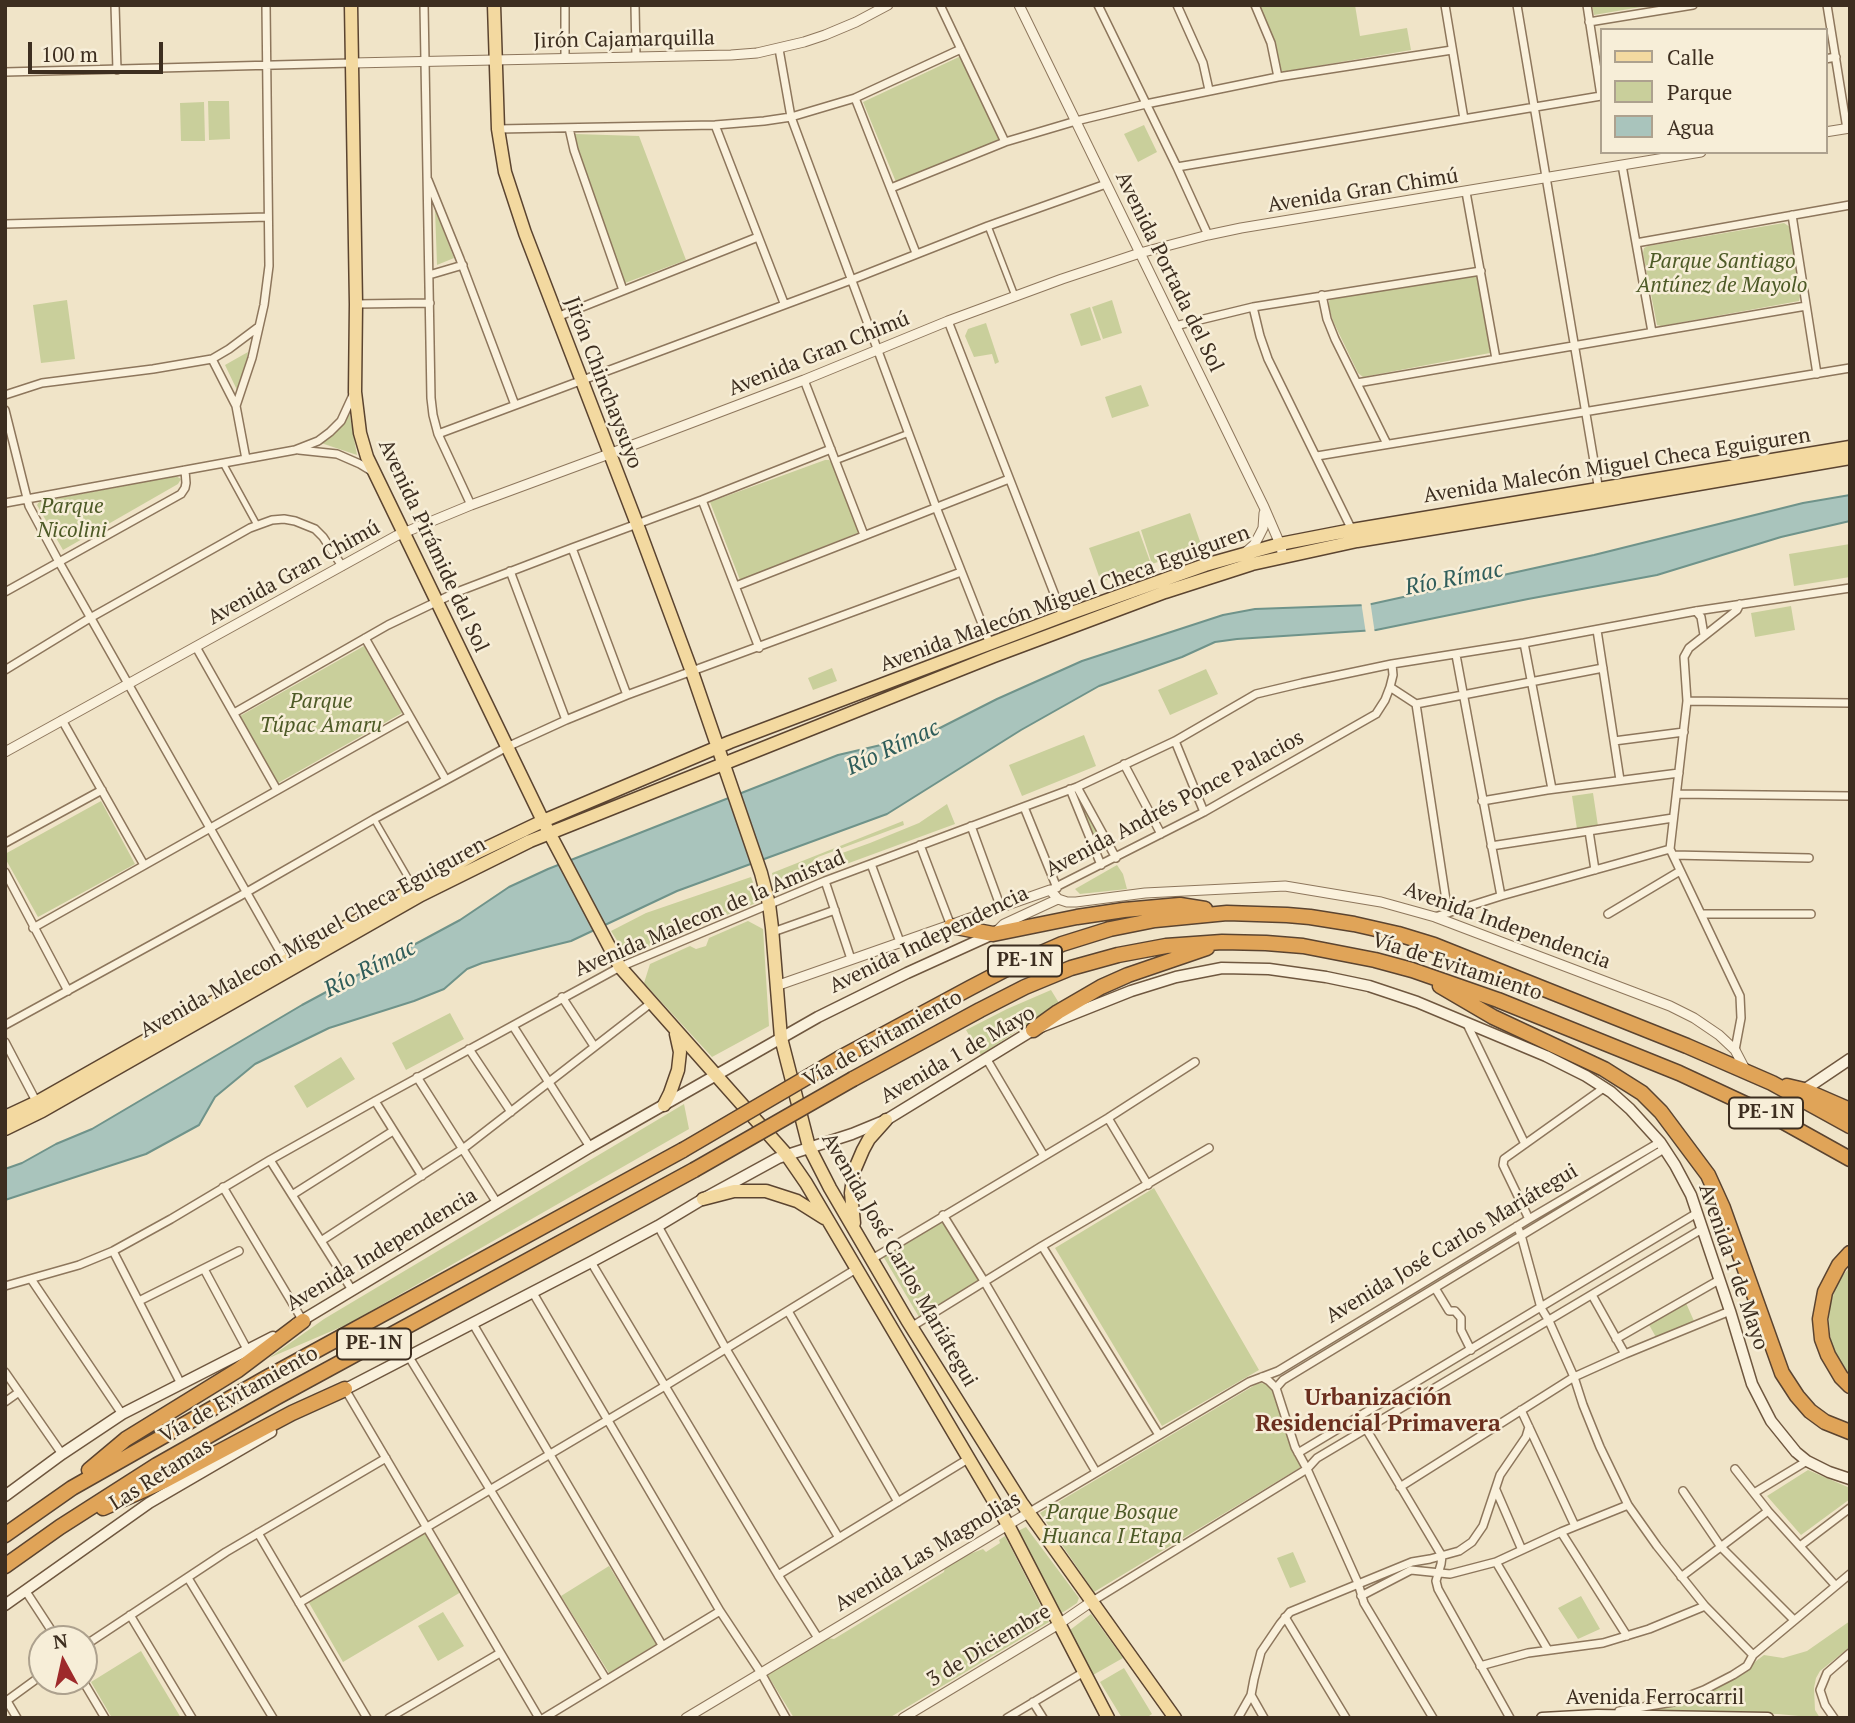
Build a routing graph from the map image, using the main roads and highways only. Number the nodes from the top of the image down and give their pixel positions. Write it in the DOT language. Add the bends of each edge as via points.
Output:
graph roads {
  1 [pos="351,5"];
  2 [pos="494,5"];
  3 [pos="1850,447"];
  4 [pos="1850,458"];
  5 [pos="1599,495"];
  6 [pos="1282,550"];
  7 [pos="719,746"];
  8 [pos="726,769"];
  9 [pos="638,781"];
  10 [pos="542,821"];
  11 [pos="552,838"];
  12 [pos="1227,913"];
  13 [pos="951,926"];
  14 [pos="993,934"];
  15 [pos="1222,942"];
  16 [pos="1412,970"];
  17 [pos="675,1030"];
  18 [pos="1033,1030"];
  19 [pos="781,1038"];
  20 [pos="1850,1059"];
  21 [pos="717,1075"];
  22 [pos="1772,1083"];
  23 [pos="1804,1090"];
  24 [pos="664,1105"];
  25 [pos="39,1107"];
  26 [pos="1850,1110"];
  27 [pos="5,1117"];
  28 [pos="886,1120"];
  29 [pos="1850,1126"];
  30 [pos="5,1129"];
  31 [pos="809,1147"];
  32 [pos="786,1154"];
  33 [pos="1850,1159"];
  34 [pos="702,1199"];
  35 [pos="829,1223"];
  36 [pos="859,1237"];
  37 [pos="1850,1254"];
  38 [pos="303,1321"];
  39 [pos="1850,1386"];
  40 [pos="345,1389"];
  41 [pos="1850,1432"];
  42 [pos="1850,1479"];
  43 [pos="72,1488"];
  44 [pos="5,1496"];
  45 [pos="60,1527"];
  46 [pos="5,1535"];
  47 [pos="5,1566"];
  48 [pos="5,1605"];
  49 [pos="1108,1718"];
  50 [pos="1175,1718"];
  51 [pos="1542,1718"];
  52 [pos="1768,1718"];
  1 -- 10 [label="main road, Avenida Pirámide del Sol" via="355,391 360,433 374,473"];
  2 -- 7 [label="main road, Jirón Chinchaysuyo" via="498,129 517,209"];
  3 -- 5 [label="main road, Avenida Malecón Miguel Checa Eguiguren"];
  4 -- 5 [label="main road, Avenida Malecón Miguel Checa Eguiguren"];
  5 -- 6 [label="main road, Avenida Malecón Miguel Checa Eguiguren" via="1357,541"];
  5 -- 6 [label="main road, Avenida Malecón Miguel Checa Eguiguren" via="1352,530"];
  6 -- 7 [label="main road, Avenida Malecón Miguel Checa Eguiguren" via="1244,553 1205,565"];
  6 -- 8 [label="main road, Avenida Malecón Miguel Checa Eguiguren" via="994,656"];
  7 -- 8 [label="main road, Jirón Chinchaysuyo"];
  7 -- 9 [label="main road, Avenida Malecón Miguel Checa Eguiguren"];
  8 -- 11 [label="main road, Avenida Malecon Miguel Checa Eguiguren"];
  8 -- 19 [label="main road, Avenida José Carlos Mariátegui" via="769,904"];
  9 -- 10 [label="main road, Avenida Malecon Miguel Checa Eguiguren"];
  10 -- 11 [label="main road, Avenida Pirámide del Sol"];
  10 -- 25 [label="main road, Avenida Malecon Miguel Checa Eguiguren" via="414,888"];
  11 -- 17 [label="main road, Avenida José Carlos Mariátegui" via="620,967"];
  11 -- 25 [label="main road, Avenida Malecon Miguel Checa Eguiguren" via="421,895"];
  12 -- 14 [label="highway" via="1180,905 1149,907"];
  12 -- 22 [label="highway, Vía de Evitamiento / PE-1N" via="1310,917 1422,941"];
  12 -- 43 [label="highway, Vía de Evitamiento / PE-1N, bridge" via="1110,929 1014,965"];
  13 -- 14 [label="highway"];
  14 -- 19 [label="main road, Avenida Independencia"];
  15 -- 16 [label="highway, Vía de Evitamiento / PE-1N" via="1303,946"];
  15 -- 18 [label="highway" via="1101,987"];
  15 -- 45 [label="highway, Vía de Evitamiento / PE-1N, bridge" via="1118,955 1025,987 253,1410"];
  16 -- 33 [label="highway, Vía de Evitamiento / PE-1N" via="1679,1073"];
  16 -- 41 [label="highway" via="1493,1017 1604,1069 1642,1093 1661,1112 1708,1175 1782,1373 1810,1411"];
  17 -- 21 [label="main road, Avenida José Carlos Mariátegui"];
  17 -- 24 [label="main road" via="678,1070"];
  18 -- 28 [label="main road, Avenida 1 de Mayo"];
  18 -- 42 [label="main road, Avenida 1 de Mayo" via="1176,977 1222,968 1269,969 1347,981 1409,1000 1546,1056 1605,1087 1662,1146 1684,1181 1752,1384 1771,1421 1807,1461"];
  19 -- 21 [label="main road, Avenida Independencia"];
  19 -- 31 [label="main road, Avenida José Carlos Mariátegui"];
  20 -- 23 [label="main road"];
  21 -- 24 [label="main road, Avenida Independencia"];
  21 -- 32 [label="main road, Avenida José Carlos Mariátegui"];
  22 -- 23 [label="highway"];
  22 -- 29 [label="highway, Vía de Evitamiento / PE-1N"];
  23 -- 26 [label="highway"];
  24 -- 38 [label="main road, Avenida Independencia"];
  25 -- 27 [label="main road, Avenida Malecon Miguel Checa Eguiguren"];
  25 -- 30 [label="main road, Avenida Malecon Miguel Checa Eguiguren"];
  28 -- 31 [label="main road, Avenida 1 de Mayo"];
  28 -- 36 [label="main road" via="869,1139 855,1171 851,1208"];
  31 -- 32 [label="main road, Avenida 1 de Mayo"];
  31 -- 36 [label="main road, Avenida José Carlos Mariátegui"];
  32 -- 34 [label="main road, Avenida 1 de Mayo"];
  32 -- 35 [label="main road, Avenida José Carlos Mariátegui"];
  34 -- 35 [label="main road" via="734,1191 766,1191 797,1201"];
  34 -- 40 [label="main road, Avenida 1 de Mayo" via="533,1293"];
  35 -- 49 [label="main road, Avenida José Carlos Mariátegui" via="1008,1525"];
  36 -- 50 [label="main road, Avenida José Carlos Mariátegui" via="1028,1513"];
  37 -- 39 [label="highway" via="1825,1292 1820,1319 1828,1354"];
  38 -- 43 [label="highway" via="238,1370 126,1439"];
  38 -- 44 [label="main road, Avenida Independencia" via="122,1414"];
  40 -- 45 [label="highway" via="164,1481"];
  40 -- 48 [label="main road, Las Retamas" via="149,1503"];
  43 -- 46 [label="highway, Vía de Evitamiento / PE-1N"];
  45 -- 47 [label="highway, Vía de Evitamiento / PE-1N"];
  51 -- 52 [label="main road, Avenida Ferrocarril"];
}
